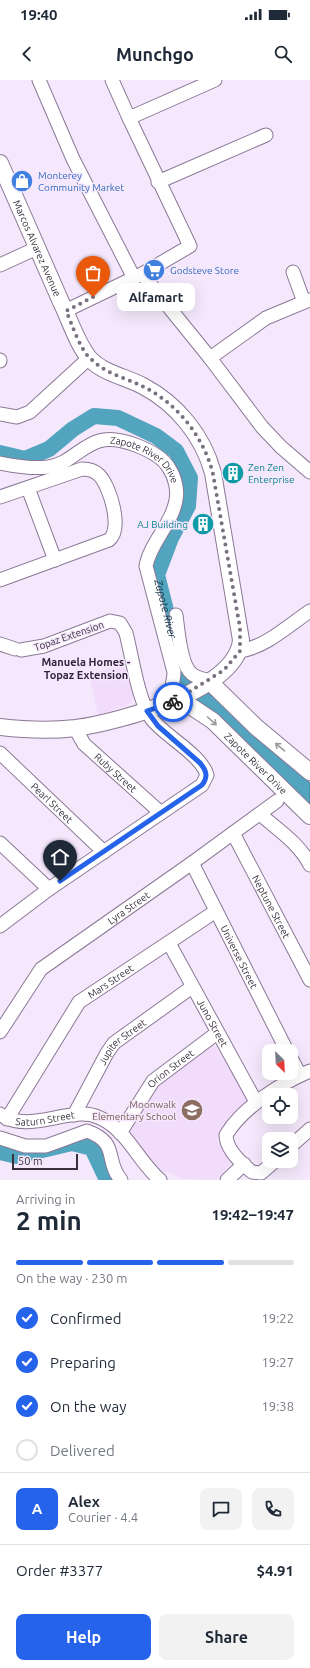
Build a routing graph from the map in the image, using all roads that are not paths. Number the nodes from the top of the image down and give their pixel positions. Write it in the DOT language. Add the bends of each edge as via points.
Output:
graph roads {
  1 [pos="39,80"];
  2 [pos="112,80"];
  3 [pos="215,80"];
  4 [pos="129,118"];
  5 [pos="266,135"];
  6 [pos="0,163"];
  7 [pos="158,182"];
  8 [pos="37,248"];
  9 [pos="0,264"];
  10 [pos="293,272"];
  11 [pos="138,276"];
  12 [pos="307,301"];
  13 [pos="66,311"];
  14 [pos="89,358"];
  15 [pos="210,358"];
  16 [pos="0,414"];
  17 [pos="0,463"];
  18 [pos="310,472"];
  19 [pos="28,488"];
  20 [pos="0,497"];
  21 [pos="55,560"];
  22 [pos="0,580"];
  23 [pos="310,611"];
  24 [pos="176,615"];
  25 [pos="0,644"];
  26 [pos="240,651"];
  27 [pos="194,690"];
  28 [pos="147,711"];
  29 [pos="0,727"];
  30 [pos="75,728"];
  31 [pos="0,754"];
  32 [pos="310,772"];
  33 [pos="277,801"];
  34 [pos="161,813"];
  35 [pos="260,814"];
  36 [pos="310,816"];
  37 [pos="233,833"];
  38 [pos="0,843"];
  39 [pos="104,852"];
  40 [pos="192,864"];
  41 [pos="310,865"];
  42 [pos="49,889"];
  43 [pos="216,910"];
  44 [pos="0,926"];
  45 [pos="169,943"];
  46 [pos="310,980"];
  47 [pos="192,987"];
  48 [pos="0,1032"];
  49 [pos="217,1033"];
  50 [pos="283,1044"];
  51 [pos="298,1066"];
  52 [pos="305,1073"];
  53 [pos="256,1102"];
  54 [pos="74,1115"];
  55 [pos="3,1117"];
  56 [pos="310,1129"];
  57 [pos="120,1133"];
  58 [pos="0,1138"];
  59 [pos="298,1140"];
  60 [pos="244,1164"];
  61 [pos="268,1168"];
  62 [pos="121,1180"];
  63 [pos="160,1180"];
  64 [pos="227,1180"];
  1 -- 11 [label="street" via="73,159"];
  2 -- 4 [label="street"];
  3 -- 4 [label="street"];
  4 -- 7 [label="street"];
  5 -- 7 [label="street"];
  6 -- 8 [label="main road, Marcos Alvarez Avenue"];
  7 -- 11 [label="street" via="190,246"];
  8 -- 9 [label="street"];
  8 -- 13 [label="main road, Marcos Alvarez Avenue"];
  10 -- 12 [label="street"];
  11 -- 13 [label="street"];
  11 -- 15 [label="street"];
  12 -- 15 [label="street" via="266,318"];
  13 -- 14 [label="main road, Marcos Alvarez Avenue"];
  14 -- 16 [label="street" via="30,412 17,417"];
  14 -- 26 [label="main road, Marcos Alvarez Avenue" via="98,366 159,396 174,409 200,440 208,456 214,481 240,628"];
  15 -- 18 [label="street" via="262,427"];
  17 -- 27 [label="street, Zapote River Drive" via="48,467 62,462 98,441 116,440 147,451 169,467 177,486 176,500 146,566 174,672 171,686 174,693"];
  19 -- 20 [label="street"];
  19 -- 21 [label="street"];
  19 -- 21 [label="street" via="74,471 88,469 98,474 113,505 116,528 112,537"];
  21 -- 22 [label="street"];
  23 -- 26 [label="street" via="260,645"];
  24 -- 27 [label="street" via="180,645 187,669 195,677"];
  25 -- 28 [label="street, Topaz Extension" via="18,649 44,646 110,621 120,623 126,633"];
  26 -- 27 [label="main road" via="224,670"];
  27 -- 28 [label="main road"];
  32 -- 27 [label="main road, Zapote River Drive, one-way" via="256,727"];
  27 -- 36 [label="main road, Zapote River Drive, one-way" via="212,721"];
  28 -- 30 [label="main road"];
  28 -- 34 [label="street" via="158,726 200,763 207,774 202,785"];
  29 -- 30 [label="main road" via="42,730"];
  30 -- 34 [label="street, Ruby Street" via="84,744"];
  31 -- 39 [label="street, Pearl Street"];
  33 -- 35 [label="street, Lyra Street"];
  34 -- 39 [label="street"];
  35 -- 37 [label="street, Lyra Street"];
  35 -- 41 [label="street" via="294,843"];
  37 -- 40 [label="street, Lyra Street"];
  37 -- 46 [label="street, Neptune Street"];
  38 -- 42 [label="street"];
  39 -- 42 [label="street"];
  40 -- 43 [label="street, Universe Street"];
  40 -- 48 [label="street, Lyra Street" via="40,969"];
  42 -- 44 [label="street"];
  43 -- 45 [label="street, Mars Street"];
  43 -- 50 [label="street, Universe Street"];
  45 -- 47 [label="street, Juno Street"];
  45 -- 55 [label="street, Mars Street" via="79,1002"];
  47 -- 49 [label="street, Juno Street"];
  47 -- 54 [label="street, Jupiter Street" via="114,1043 106,1053"];
  49 -- 53 [label="street, Juno Street"];
  49 -- 57 [label="street, Orion Street" via="153,1081"];
  51 -- 52 [label="street"];
  52 -- 53 [label="street"];
  53 -- 60 [label="street" via="226,1135 228,1145"];
  54 -- 55 [label="street, Saturn Street" via="28,1122"];
  54 -- 57 [label="street, Saturn Street" via="98,1116"];
  56 -- 59 [label="street"];
  57 -- 63 [label="street, Saturn Street"];
  58 -- 62 [label="street" via="25,1146 46,1146 87,1130 101,1136 107,1144"];
  60 -- 61 [label="street" via="256,1174"];
  60 -- 64 [label="street"];
}
